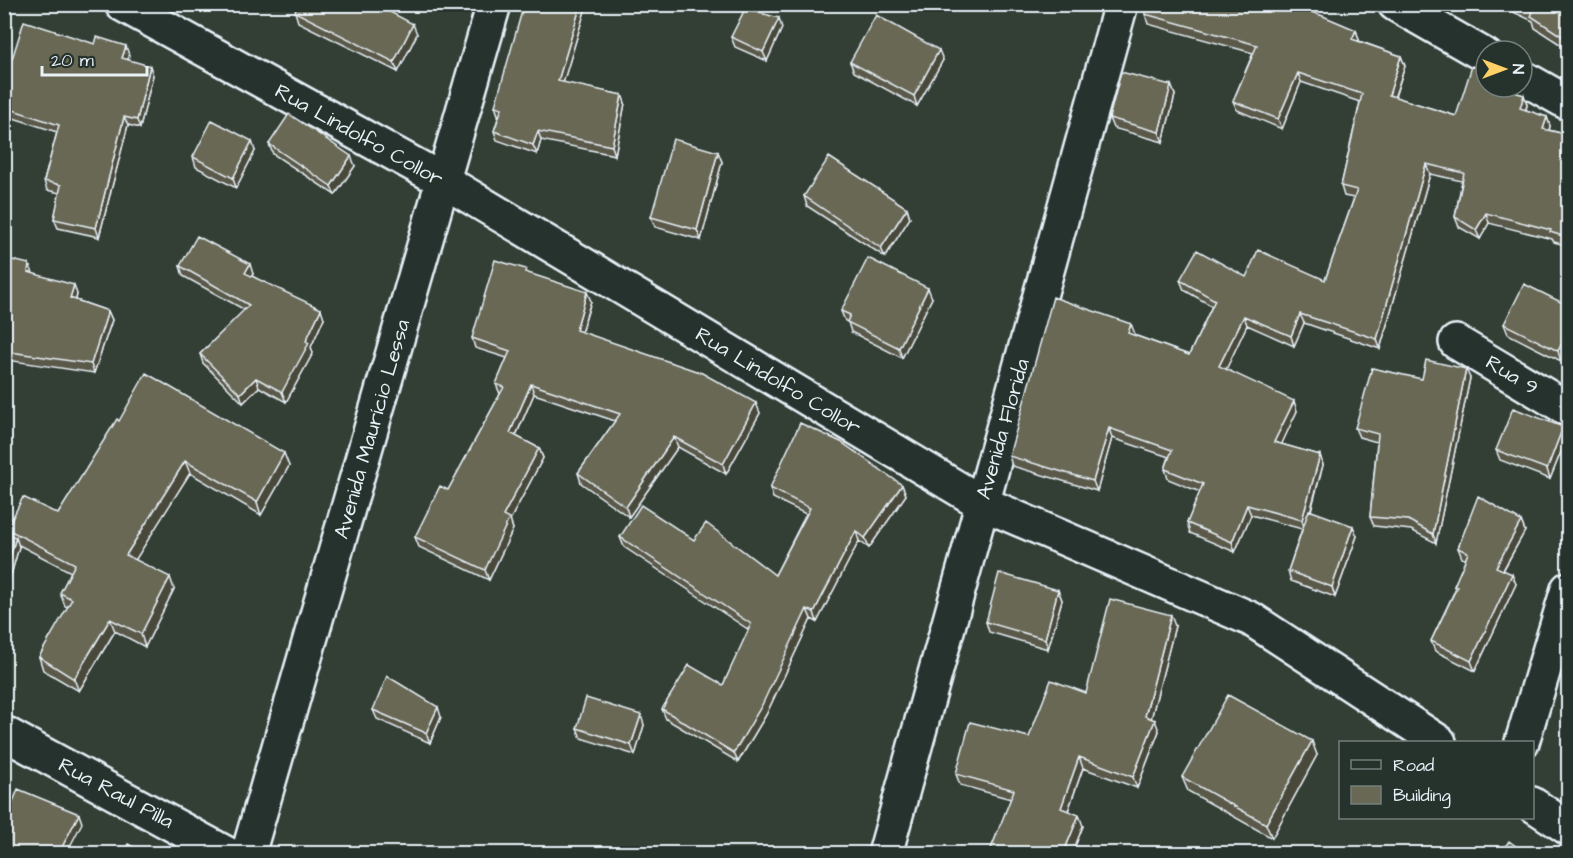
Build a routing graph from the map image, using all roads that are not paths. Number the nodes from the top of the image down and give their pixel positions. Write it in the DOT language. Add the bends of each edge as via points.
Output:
graph roads {
  1 [pos="122,4"];
  2 [pos="494,4"];
  3 [pos="1121,4"];
  4 [pos="1395,4"];
  5 [pos="1474,49"];
  6 [pos="1534,84"];
  7 [pos="1569,103"];
  8 [pos="444,181"];
  9 [pos="1456,342"];
  10 [pos="1569,409"];
  11 [pos="982,503"];
  12 [pos="1569,589"];
  13 [pos="4,733"];
  14 [pos="1437,741"];
  15 [pos="1522,741"];
  16 [pos="1534,805"];
  17 [pos="1569,828"];
  18 [pos="227,854"];
  19 [pos="248,854"];
  20 [pos="885,854"];
  1 -- 8 [label="street, Rua Lindolfo Collor"];
  2 -- 8 [label="street, Avenida Maurício Lessa"];
  3 -- 11 [label="street, Avenida Florida"];
  4 -- 5 [label="street"];
  6 -- 7 [label="street"];
  8 -- 11 [label="street, Rua Lindolfo Collor"];
  8 -- 19 [label="street, Avenida Maurício Lessa"];
  9 -- 10 [label="street, Rua 9"];
  11 -- 14 [label="street, Rua Lindolfo Collor" via="1251,619"];
  11 -- 20 [label="street, Avenida Florida"];
  12 -- 15 [label="street"];
  13 -- 18 [label="street, Rua Raul Pilla"];
  16 -- 17 [label="street"];
}
